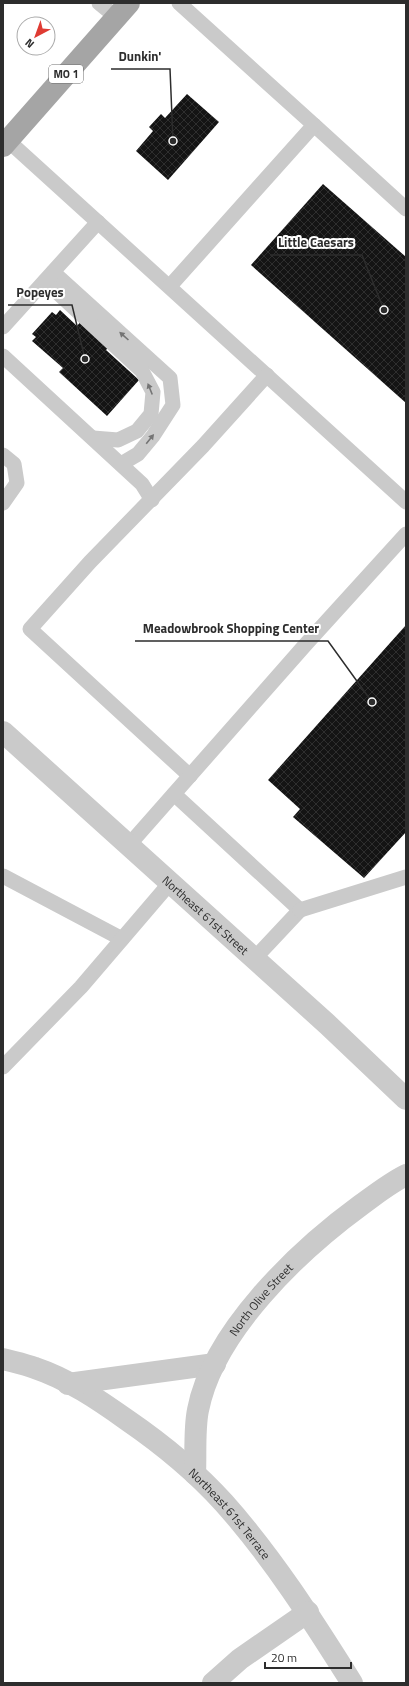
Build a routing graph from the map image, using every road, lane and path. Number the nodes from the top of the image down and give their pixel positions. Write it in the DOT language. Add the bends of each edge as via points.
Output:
graph roads {
  1 [pos="99,3"];
  2 [pos="178,3"];
  3 [pos="122,10"];
  4 [pos="314,125"];
  5 [pos="5,140"];
  6 [pos="406,209"];
  7 [pos="98,222"];
  8 [pos="49,276"];
  9 [pos="170,286"];
  10 [pos="3,327"];
  11 [pos="3,356"];
  12 [pos="266,375"];
  13 [pos="92,438"];
  14 [pos="3,455"];
  15 [pos="121,464"];
  16 [pos="152,500"];
  17 [pos="406,502"];
  18 [pos="3,503"];
  19 [pos="406,534"];
  20 [pos="3,732"];
  21 [pos="190,776"];
  22 [pos="174,794"];
  23 [pos="128,846"];
  24 [pos="3,876"];
  25 [pos="406,877"];
  26 [pos="170,883"];
  27 [pos="300,910"];
  28 [pos="122,939"];
  29 [pos="254,959"];
  30 [pos="3,1068"];
  31 [pos="406,1100"];
  32 [pos="406,1175"];
  33 [pos="3,1359"];
  34 [pos="215,1364"];
  35 [pos="68,1384"];
  36 [pos="196,1474"];
  37 [pos="308,1612"];
  38 [pos="213,1683"];
  39 [pos="352,1683"];
  1 -- 3 [label="lane"];
  2 -- 4 [label="lane"];
  3 -- 5 [label="main road, MO 1"];
  4 -- 6 [label="lane"];
  4 -- 9 [label="lane"];
  5 -- 7 [label="lane"];
  7 -- 8 [label="lane"];
  7 -- 9 [label="lane"];
  8 -- 10 [label="lane"];
  13 -- 8 [label="lane, one-way" via="118,440 137,431 151,414 153,392 142,371"];
  15 -- 8 [label="lane, one-way" via="138,454 173,405 170,378"];
  9 -- 12 [label="lane"];
  11 -- 13 [label="lane"];
  12 -- 16 [label="lane"];
  12 -- 17 [label="lane"];
  13 -- 15 [label="lane"];
  14 -- 18 [label="lane" via="14,464 17,483"];
  15 -- 16 [label="lane" via="142,484"];
  16 -- 21 [label="lane" via="90,562 30,628"];
  19 -- 21 [label="lane"];
  20 -- 23 [label="street, Northeast 61st Street"];
  21 -- 22 [label="lane"];
  22 -- 23 [label="lane"];
  22 -- 27 [label="lane"];
  23 -- 26 [label="street, Northeast 61st Street"];
  24 -- 28 [label="lane"];
  25 -- 27 [label="lane"];
  26 -- 28 [label="lane"];
  26 -- 29 [label="street, Northeast 61st Street"];
  27 -- 29 [label="lane"];
  28 -- 30 [label="lane" via="81,987"];
  29 -- 31 [label="street, Northeast 61st Street"];
  32 -- 34 [label="street, North Olive Street" via="394,1180 337,1222 285,1270 240,1322"];
  33 -- 35 [label="street, Northeast 61st Terrace" via="36,1368"];
  34 -- 35 [label="street"];
  34 -- 36 [label="street, North Olive Street" via="198,1411"];
  35 -- 36 [label="street, Northeast 61st Terrace" via="158,1441"];
  36 -- 37 [label="street, Northeast 61st Terrace" via="264,1551"];
  37 -- 38 [label="street" via="240,1659"];
  37 -- 39 [label="street, Northeast 61st Terrace"];
}
